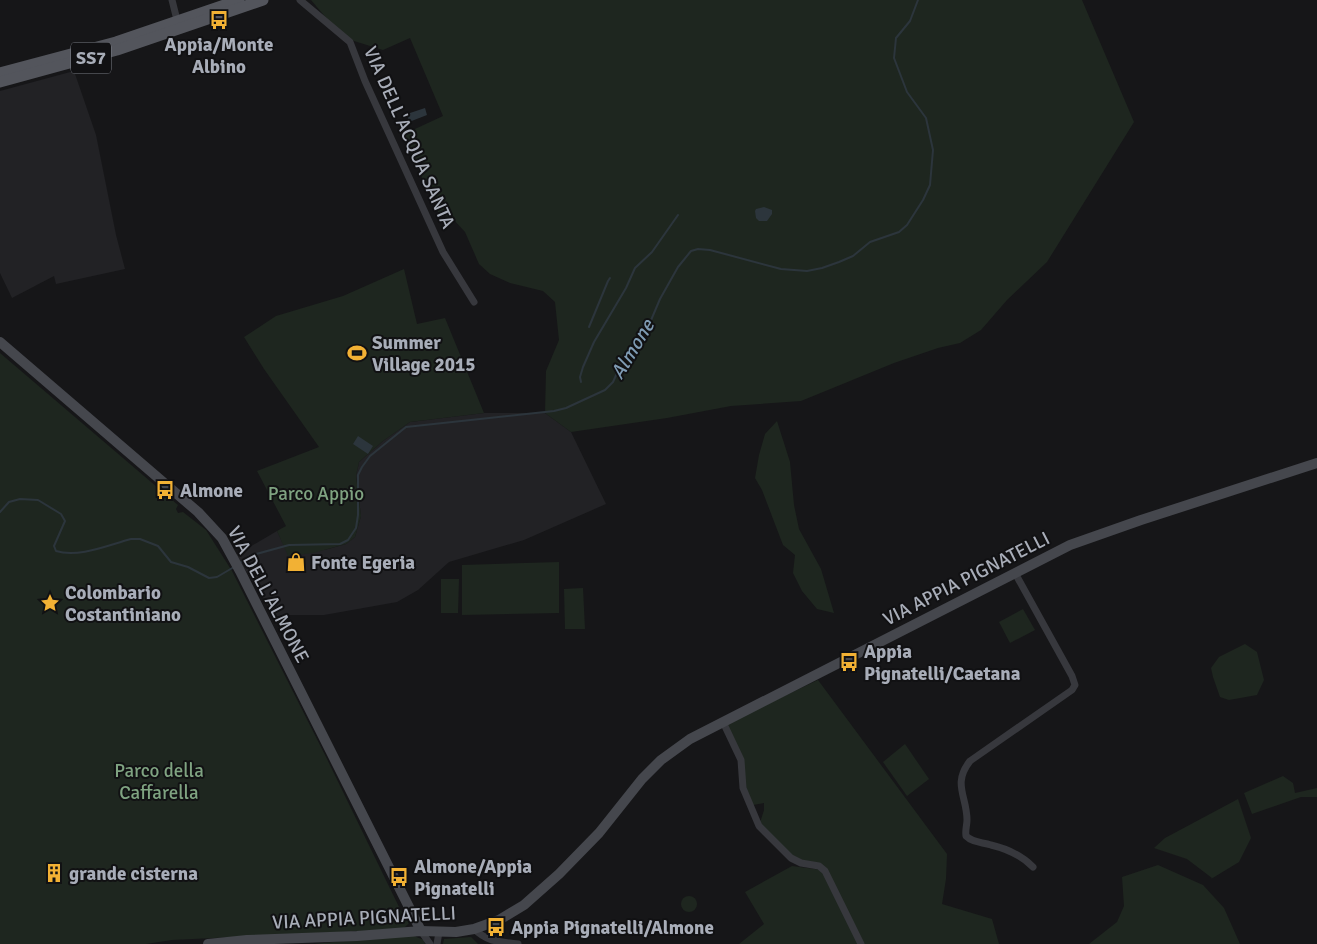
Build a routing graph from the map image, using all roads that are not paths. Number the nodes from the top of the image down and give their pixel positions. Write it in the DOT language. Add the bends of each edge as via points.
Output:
graph roads {
  1 [pos="172,0"];
  2 [pos="238,0"];
  3 [pos="263,0"];
  4 [pos="300,0"];
  5 [pos="179,25"];
  6 [pos="0,73"];
  7 [pos="0,82"];
  8 [pos="474,302"];
  9 [pos="0,342"];
  10 [pos="1317,463"];
  11 [pos="1015,573"];
  12 [pos="722,722"];
  13 [pos="1033,866"];
  14 [pos="474,929"];
  15 [pos="421,931"];
  16 [pos="439,932"];
  17 [pos="208,944"];
  18 [pos="430,944"];
  19 [pos="437,944"];
  20 [pos="518,944"];
  21 [pos="861,944"];
  1 -- 5 [label="street"];
  2 -- 5 [label="main road, SS7"];
  3 -- 5 [label="main road, SS7"];
  4 -- 8 [label="street, VIA DELL'ACQUA SANTA" via="350,42 444,252"];
  5 -- 6 [label="main road, SS7"];
  5 -- 7 [label="main road, SS7" via="83,60"];
  9 -- 15 [label="street, VIA DELL'ALMONE" via="198,512 222,538"];
  10 -- 11 [label="street, VIA APPIA PIGNATELLI" via="1088,538"];
  11 -- 12 [label="street, VIA APPIA PIGNATELLI"];
  11 -- 13 [label="street" via="1074,685 1072,690 970,761 960,780 967,820 966,836 1013,852"];
  12 -- 14 [label="street, VIA APPIA PIGNATELLI" via="678,746 661,760 599,833 524,905 504,918"];
  12 -- 21 [label="street" via="741,760 742,783 757,823 792,858 825,871"];
  14 -- 16 [label="street, VIA APPIA PIGNATELLI"];
  14 -- 20 [label="street" via="488,940"];
  15 -- 16 [label="street, VIA APPIA PIGNATELLI"];
  15 -- 17 [label="street, VIA APPIA PIGNATELLI"];
  15 -- 18 [label="street"];
  16 -- 19 [label="street"];
}
